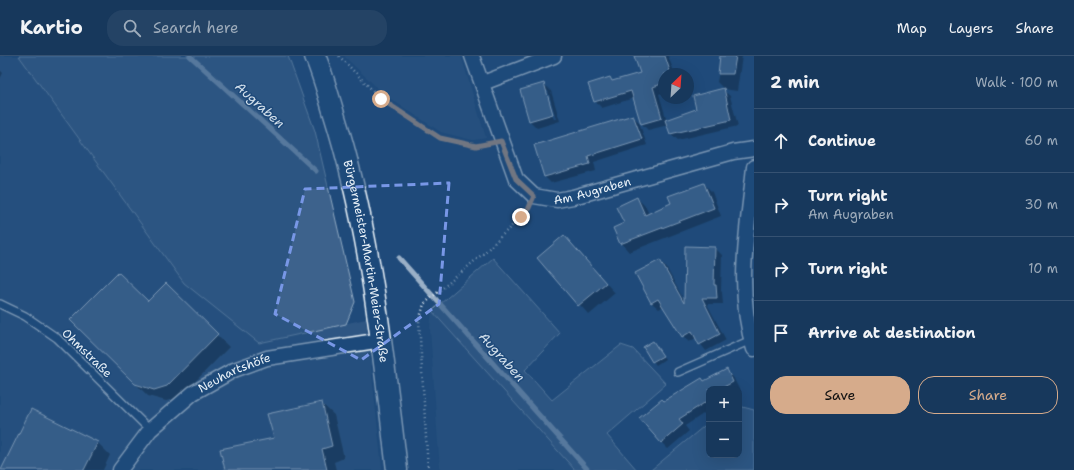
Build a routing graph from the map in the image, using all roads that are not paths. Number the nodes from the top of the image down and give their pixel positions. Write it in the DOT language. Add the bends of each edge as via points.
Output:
graph roads {
  1 [pos="315,56"];
  2 [pos="472,56"];
  3 [pos="554,56"];
  4 [pos="483,83"];
  5 [pos="754,149"];
  6 [pos="754,168"];
  7 [pos="752,207"];
  8 [pos="0,304"];
  9 [pos="382,340"];
  10 [pos="753,344"];
  11 [pos="678,372"];
  12 [pos="150,430"];
  13 [pos="120,470"];
  14 [pos="397,470"];
  1 -- 9 [label="street, Bürgermeister-Martin-Meier-Straße" via="346,154 364,233"];
  2 -- 4 [label="street"];
  3 -- 4 [label="street"];
  4 -- 5 [label="street, Am Augraben" via="516,179 534,196 557,200 573,197 733,152"];
  6 -- 7 [label="street"];
  7 -- 10 [label="street" via="743,284"];
  8 -- 12 [label="lane, Ohmstraße" via="25,316 57,338"];
  9 -- 12 [label="street, Neuhartshöfe" via="267,358 234,370 193,393"];
  9 -- 14 [label="street, Bürgermeister-Martin-Meier-Straße"];
  10 -- 11 [label="lane"];
  12 -- 13 [label="street, Neuhartshöfe"];
}
